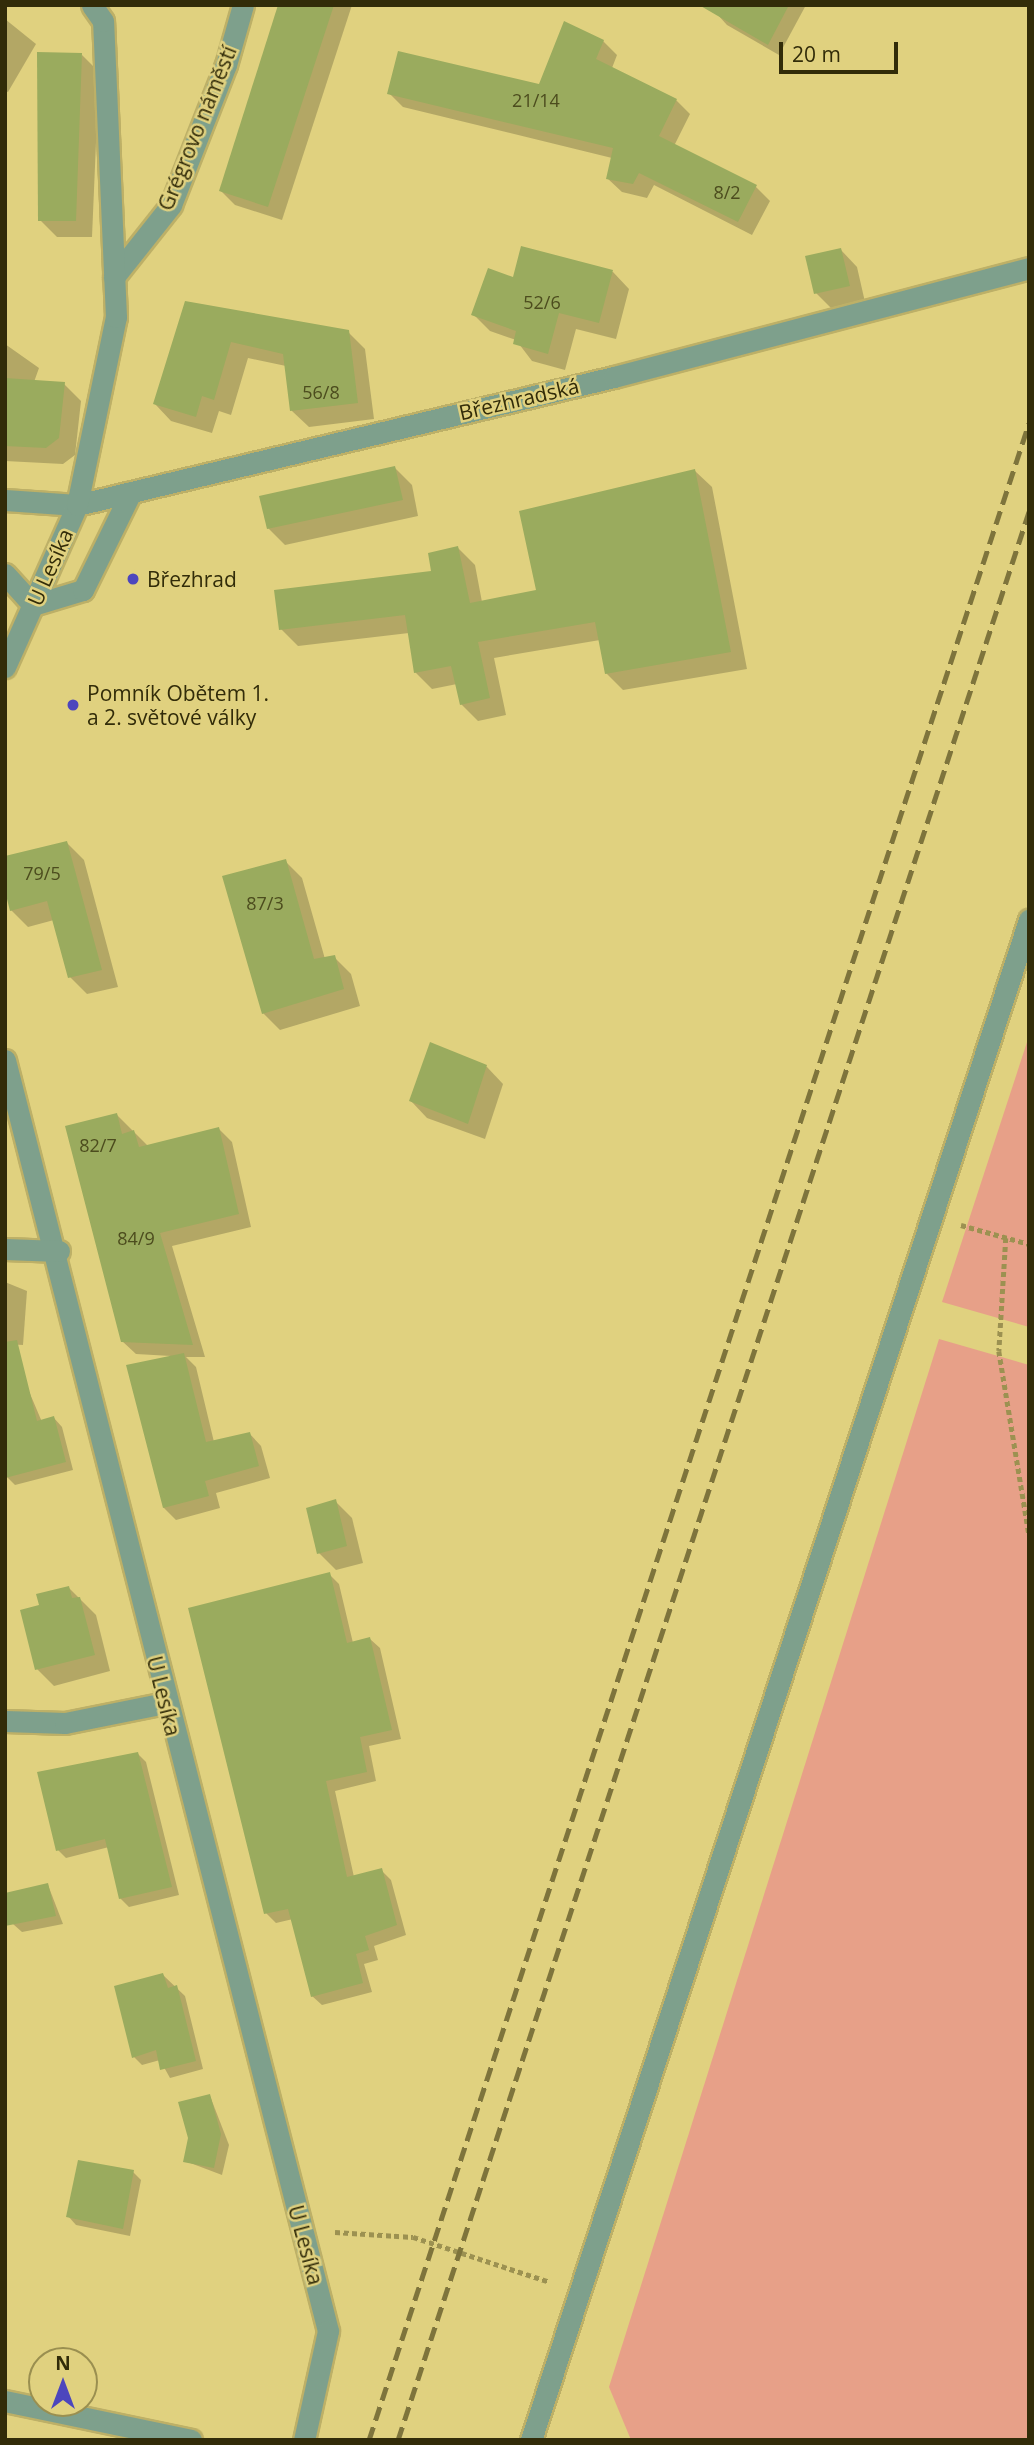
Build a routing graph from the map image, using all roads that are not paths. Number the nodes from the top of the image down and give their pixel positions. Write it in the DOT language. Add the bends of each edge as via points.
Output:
graph roads {
  1 [pos="92,5"];
  2 [pos="243,5"];
  3 [pos="1029,268"];
  4 [pos="114,277"];
  5 [pos="131,492"];
  6 [pos="5,499"];
  7 [pos="77,505"];
  8 [pos="5,574"];
  9 [pos="33,606"];
  10 [pos="5,667"];
  11 [pos="1029,920"];
  12 [pos="5,1059"];
  13 [pos="5,1249"];
  14 [pos="59,1251"];
  15 [pos="165,1703"];
  16 [pos="5,1721"];
  17 [pos="5,2401"];
  18 [pos="191,2440"];
  19 [pos="304,2440"];
  20 [pos="531,2440"];
  1 -- 4 [label="street" via="103,21"];
  2 -- 4 [label="street, Grégrovo náměstí" via="226,65 171,205"];
  3 -- 5 [label="street, Březhradská" via="614,377"];
  4 -- 7 [label="street" via="116,317"];
  5 -- 7 [label="street, Březhradská"];
  5 -- 9 [label="street" via="83,590"];
  6 -- 7 [label="street, Březhradská"];
  7 -- 9 [label="street, U Lesíka"];
  8 -- 9 [label="street"];
  9 -- 10 [label="street, U Lesíka"];
  11 -- 20 [label="street"];
  12 -- 14 [label="street, U Lesíka"];
  13 -- 14 [label="street"];
  14 -- 15 [label="street, U Lesíka"];
  15 -- 16 [label="street" via="65,1723"];
  15 -- 19 [label="street, U Lesíka" via="328,2331"];
  17 -- 18 [label="street"];
}
